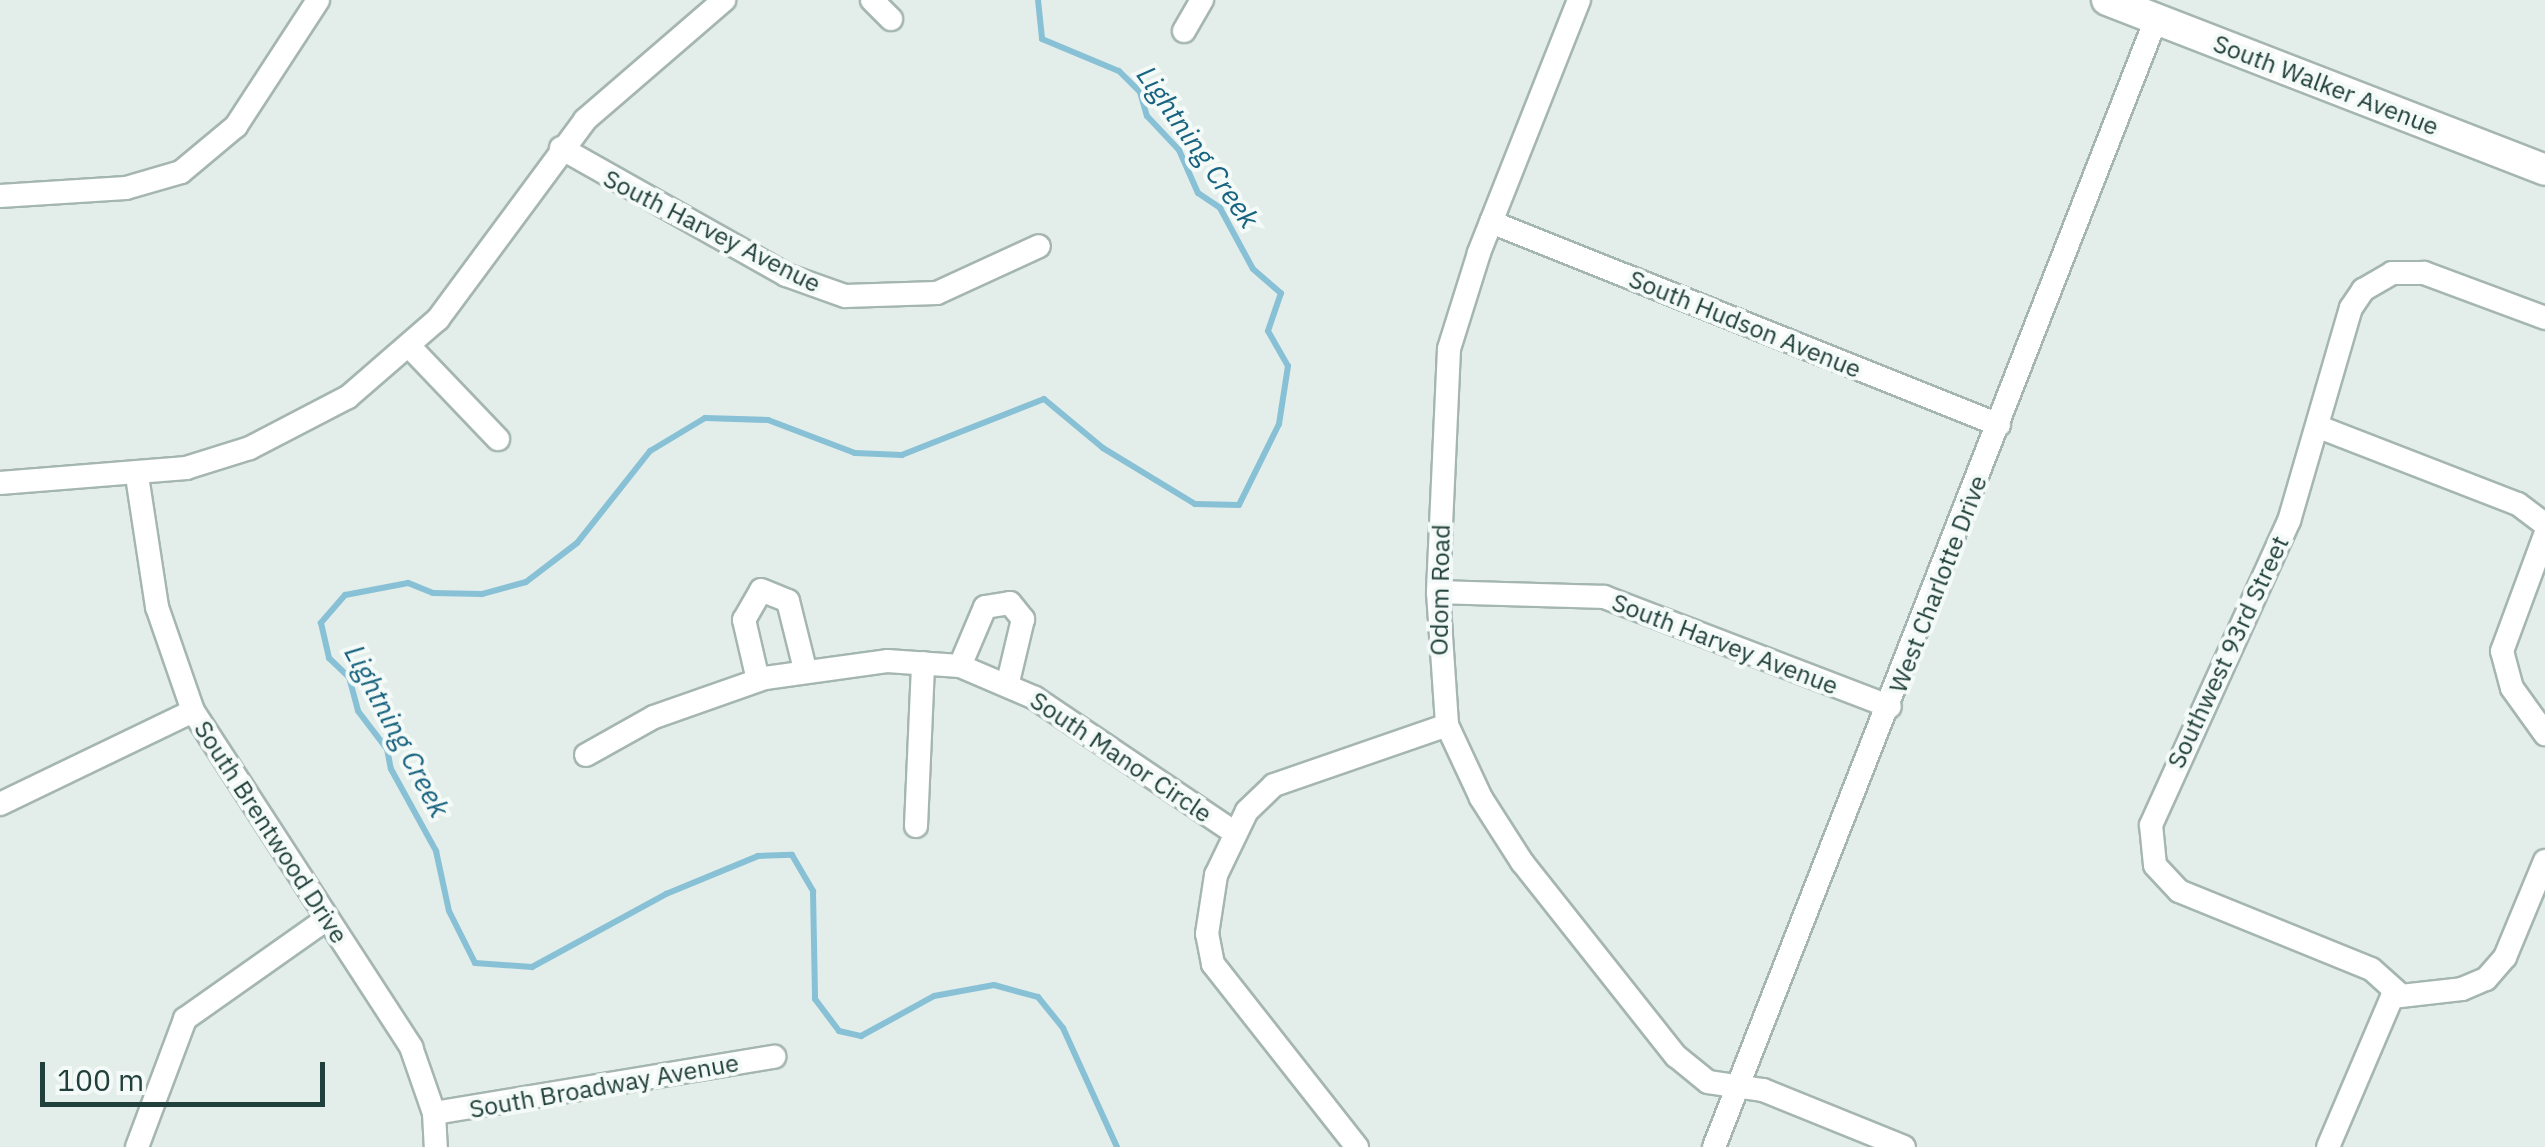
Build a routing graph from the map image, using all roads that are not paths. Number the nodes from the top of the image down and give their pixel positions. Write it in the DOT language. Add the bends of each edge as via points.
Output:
graph roads {
  1 [pos="318,0"];
  2 [pos="724,0"];
  3 [pos="872,0"];
  4 [pos="1202,0"];
  5 [pos="1579,0"];
  6 [pos="2107,0"];
  7 [pos="891,19"];
  8 [pos="2156,19"];
  9 [pos="1184,32"];
  10 [pos="561,148"];
  11 [pos="2545,170"];
  12 [pos="0,196"];
  13 [pos="1491,222"];
  14 [pos="1039,246"];
  15 [pos="2543,311"];
  16 [pos="412,348"];
  17 [pos="1999,426"];
  18 [pos="2319,427"];
  19 [pos="498,438"];
  20 [pos="137,476"];
  21 [pos="0,483"];
  22 [pos="2545,524"];
  23 [pos="2545,535"];
  24 [pos="1438,592"];
  25 [pos="923,663"];
  26 [pos="960,666"];
  27 [pos="805,669"];
  28 [pos="758,680"];
  29 [pos="1008,682"];
  30 [pos="1890,708"];
  31 [pos="194,710"];
  32 [pos="1447,725"];
  33 [pos="2545,734"];
  34 [pos="586,755"];
  35 [pos="0,804"];
  36 [pos="916,826"];
  37 [pos="1234,832"];
  38 [pos="2545,861"];
  39 [pos="327,920"];
  40 [pos="2398,992"];
  41 [pos="774,1057"];
  42 [pos="1739,1086"];
  43 [pos="434,1113"];
  44 [pos="2335,1140"];
  45 [pos="137,1147"];
  46 [pos="436,1147"];
  47 [pos="1357,1147"];
  48 [pos="1714,1147"];
  49 [pos="1904,1147"];
  1 -- 12 [label="street" via="236,126 181,172 126,188"];
  2 -- 10 [label="street" via="616,91"];
  3 -- 7 [label="street"];
  4 -- 9 [label="street"];
  5 -- 13 [label="street, Odom Road"];
  6 -- 8 [label="main road, South Walker Avenue"];
  8 -- 11 [label="main road, South Walker Avenue"];
  8 -- 17 [label="street, West Charlotte Drive"];
  10 -- 14 [label="street, South Harvey Avenue" via="786,275 845,296 936,293"];
  10 -- 16 [label="street"];
  13 -- 17 [label="street, South Hudson Avenue"];
  13 -- 24 [label="street, Odom Road" via="1446,366"];
  15 -- 18 [label="street, Southwest 93rd Street" via="2424,273 2372,282 2352,308"];
  16 -- 19 [label="street"];
  16 -- 20 [label="street" via="348,397 282,434 216,460"];
  17 -- 30 [label="street, West Charlotte Drive"];
  18 -- 22 [label="street" via="2518,504"];
  18 -- 40 [label="street, Southwest 93rd Street" via="2253,610 2157,805 2152,856 2188,897 2362,964"];
  20 -- 21 [label="street"];
  20 -- 31 [label="street, South Brentwood Drive" via="157,608"];
  23 -- 33 [label="street" via="2508,624 2502,662"];
  24 -- 30 [label="street, South Harvey Avenue" via="1562,592 1615,600"];
  24 -- 32 [label="street, Odom Road"];
  25 -- 26 [label="street, South Manor Circle"];
  25 -- 27 [label="street, South Manor Circle"];
  25 -- 36 [label="street"];
  26 -- 29 [label="street, South Manor Circle"];
  26 -- 29 [label="street, South Manor Circle" via="985,607 1010,603 1024,619"];
  27 -- 28 [label="street, South Manor Circle"];
  27 -- 28 [label="street" via="788,601 761,590 744,620"];
  28 -- 34 [label="street, South Manor Circle" via="654,717"];
  29 -- 37 [label="street, South Manor Circle"];
  30 -- 42 [label="street, West Charlotte Drive"];
  31 -- 35 [label="street"];
  31 -- 39 [label="street, South Brentwood Drive"];
  32 -- 37 [label="street" via="1294,773 1260,797"];
  32 -- 42 [label="street, Odom Road" via="1522,862 1620,992 1698,1074 1722,1087"];
  37 -- 47 [label="street" via="1208,913 1213,964"];
  38 -- 40 [label="street" via="2506,957 2486,979 2448,991"];
  39 -- 43 [label="street, South Brentwood Drive" via="411,1047"];
  39 -- 45 [label="street" via="185,1019"];
  40 -- 44 [label="street" via="2387,1003"];
  41 -- 43 [label="street, South Broadway Avenue"];
  42 -- 48 [label="street, West Charlotte Drive"];
  42 -- 49 [label="street, Odom Road"];
  43 -- 46 [label="street, South Brentwood Drive"];
}
